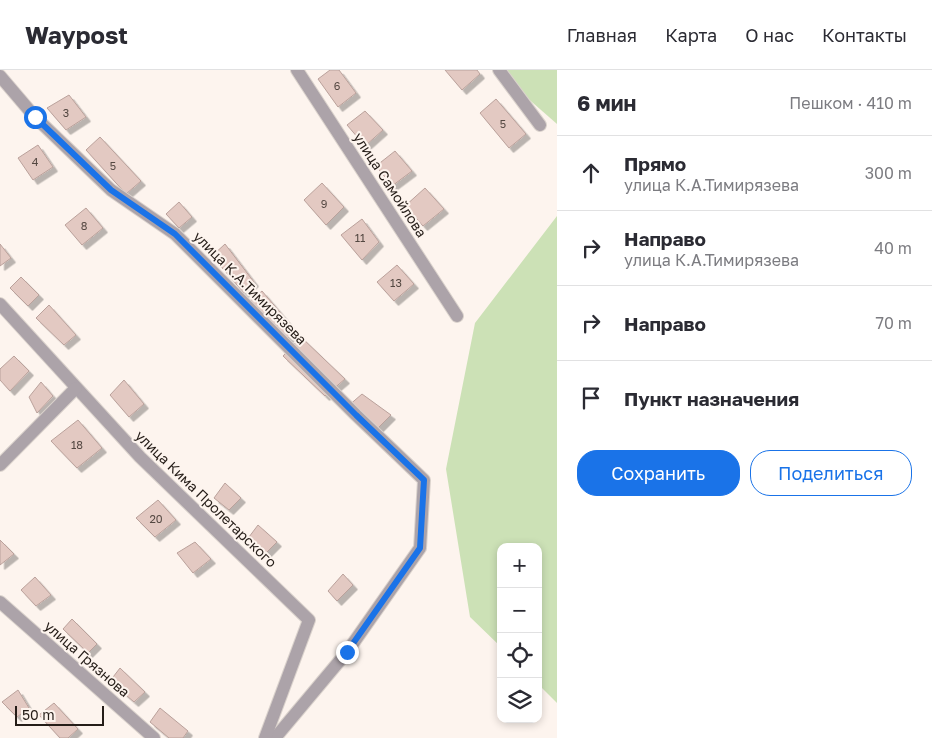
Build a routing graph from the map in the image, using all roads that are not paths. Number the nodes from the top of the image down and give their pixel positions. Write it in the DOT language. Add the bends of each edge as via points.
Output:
graph roads {
  1 [pos="297,70"];
  2 [pos="499,70"];
  3 [pos="0,76"];
  4 [pos="540,125"];
  5 [pos="0,304"];
  6 [pos="457,316"];
  7 [pos="76,388"];
  8 [pos="0,465"];
  9 [pos="0,602"];
  10 [pos="154,738"];
  11 [pos="264,738"];
  12 [pos="275,738"];
  1 -- 6 [label="street, улица Самойлова"];
  2 -- 4 [label="street"];
  3 -- 12 [label="street, улица К.А.Тимирязева" via="42,124 111,190 175,234 424,480 420,548 347,652"];
  5 -- 7 [label="street, улица Кима Пролетарского"];
  7 -- 8 [label="street"];
  7 -- 11 [label="street, улица Кима Пролетарского" via="140,457 309,620"];
  9 -- 10 [label="street, улица Грязнова"];
}
